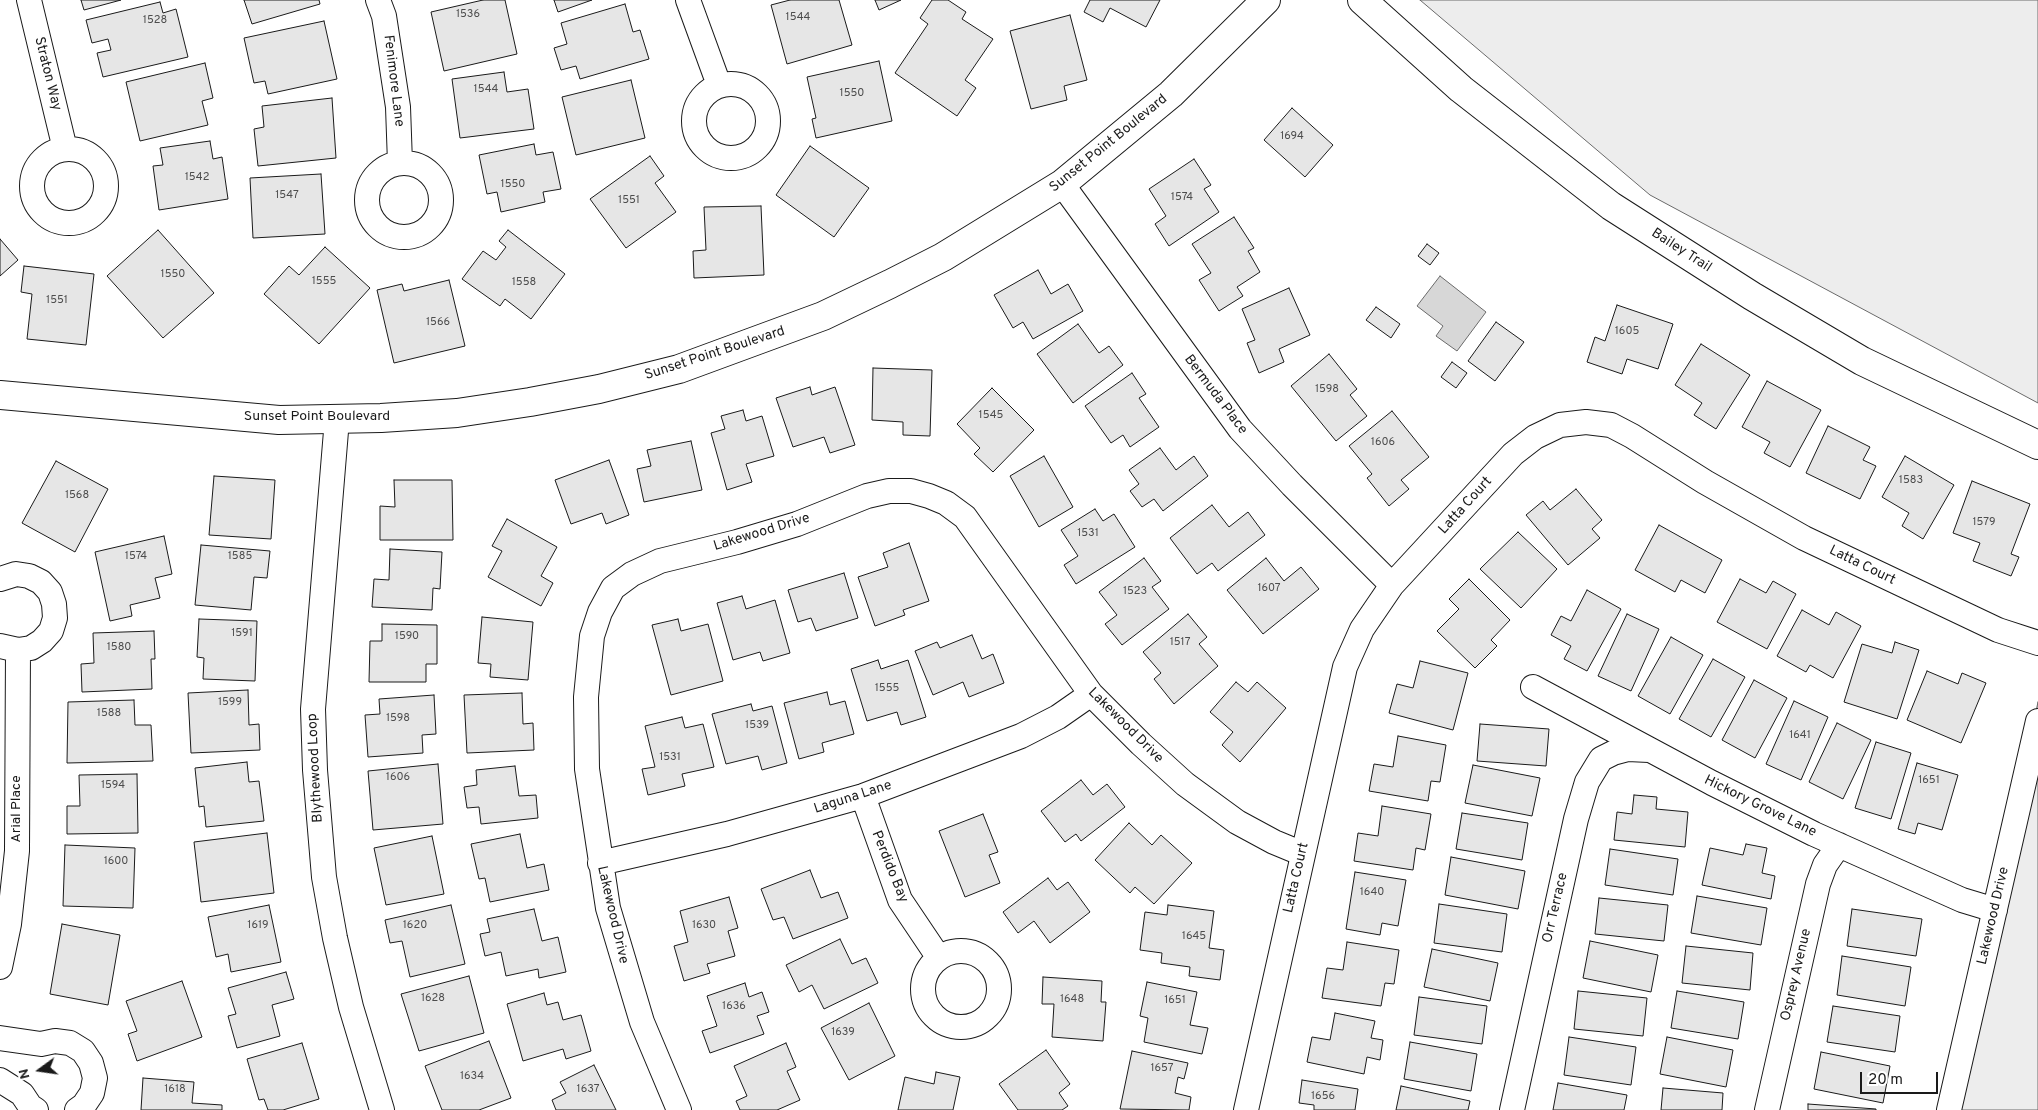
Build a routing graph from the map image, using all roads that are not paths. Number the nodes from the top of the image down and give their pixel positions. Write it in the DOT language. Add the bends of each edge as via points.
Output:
graph roads {
  1 [pos="29,0"];
  2 [pos="378,0"];
  3 [pos="688,0"];
  4 [pos="1266,0"];
  5 [pos="1362,0"];
  6 [pos="719,86"];
  7 [pos="65,149"];
  8 [pos="400,163"];
  9 [pos="1062,184"];
  10 [pos="0,395"];
  11 [pos="337,419"];
  12 [pos="2038,445"];
  13 [pos="0,579"];
  14 [pos="1392,585"];
  15 [pos="2038,643"];
  16 [pos="9,648"];
  17 [pos="1533,687"];
  18 [pos="1091,694"];
  19 [pos="2038,721"];
  20 [pos="1649,750"];
  21 [pos="863,796"];
  22 [pos="1839,845"];
  23 [pos="1303,854"];
  24 [pos="600,863"];
  25 [pos="1995,910"];
  26 [pos="939,958"];
  27 [pos="0,967"];
  28 [pos="0,1038"];
  29 [pos="0,1080"];
  30 [pos="36,1110"];
  31 [pos="77,1110"];
  32 [pos="382,1110"];
  33 [pos="679,1110"];
  34 [pos="1246,1110"];
  35 [pos="1512,1110"];
  36 [pos="1767,1110"];
  37 [pos="1949,1110"];
  1 -- 7 [label="street, Straton Way"];
  2 -- 8 [label="street, Fenimore Lane" via="384,16 398,107"];
  3 -- 6 [label="street"];
  4 -- 9 [label="street, Sunset Point Boulevard" via="1171,94"];
  5 -- 12 [label="street, Bailey Trail" via="1461,89 1611,206 1862,361"];
  9 -- 11 [label="street, Sunset Point Boulevard" via="943,257 882,288 822,316 679,368 599,389 457,413"];
  9 -- 14 [label="street, Bermuda Place" via="1240,429"];
  10 -- 11 [label="street, Sunset Point Boulevard" via="190,414 278,420"];
  11 -- 32 [label="street, Blythewood Loop" via="313,709 316,780 324,877 335,938 350,1007"];
  13 -- 16 [label="street" via="16,574 29,576 50,592 54,604 55,618 42,641 31,648"];
  14 -- 15 [label="street, Latta Court" via="1513,454 1534,438 1560,425 1586,422 1611,425 1632,436 1804,538 1998,630"];
  14 -- 23 [label="street, Latta Court" via="1362,629 1344,667"];
  16 -- 27 [label="street, Arial Place" via="17,851 9,924"];
  17 -- 20 [label="street, Hickory Grove Lane"];
  18 -- 21 [label="street, Laguna Lane" via="1022,736"];
  18 -- 23 [label="street, Lakewood Drive" via="1185,784 1237,822"];
  18 -- 24 [label="street, Lakewood Drive" via="965,517 946,503 929,496 911,491 889,491 867,496 797,524 660,561 632,574 613,588 592,636 586,697 587,769"];
  19 -- 25 [label="street, Lakewood Drive"];
  20 -- 22 [label="street, Hickory Grove Lane"];
  20 -- 35 [label="street, Orr Terrace" via="1628,749 1601,759 1587,782"];
  21 -- 24 [label="street, Laguna Lane" via="718,836"];
  21 -- 26 [label="street, Perdido Bay" via="900,900"];
  22 -- 25 [label="street, Hickory Grove Lane" via="1962,900"];
  22 -- 36 [label="street, Osprey Avenue" via="1825,865 1818,884"];
  23 -- 34 [label="street, Latta Court"];
  24 -- 33 [label="street, Lakewood Drive" via="625,972"];
  25 -- 37 [label="street, Lakewood Drive"];
  28 -- 31 [label="street" via="41,1044 55,1041 82,1051 91,1064 94,1078 92,1093"];
  29 -- 30 [label="street" via="22,1094"];
}
